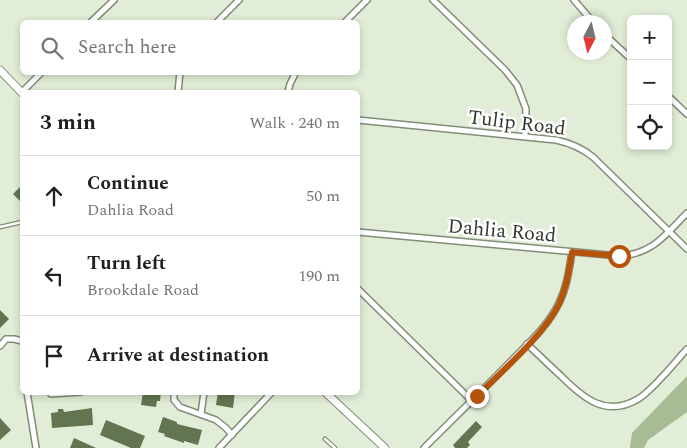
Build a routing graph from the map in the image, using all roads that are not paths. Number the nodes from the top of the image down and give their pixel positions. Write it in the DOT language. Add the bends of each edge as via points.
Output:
graph roads {
  1 [pos="114,0"];
  2 [pos="239,0"];
  3 [pos="367,0"];
  4 [pos="434,0"];
  5 [pos="574,0"];
  6 [pos="587,15"];
  7 [pos="94,20"];
  8 [pos="219,20"];
  9 [pos="347,20"];
  10 [pos="612,41"];
  11 [pos="627,55"];
  12 [pos="0,70"];
  13 [pos="39,75"];
  14 [pos="180,75"];
  15 [pos="294,75"];
  16 [pos="25,90"];
  17 [pos="178,90"];
  18 [pos="288,90"];
  19 [pos="20,91"];
  20 [pos="672,100"];
  21 [pos="687,114"];
  22 [pos="360,120"];
  23 [pos="525,136"];
  24 [pos="687,213"];
  25 [pos="20,222"];
  26 [pos="0,227"];
  27 [pos="669,231"];
  28 [pos="360,232"];
  29 [pos="687,249"];
  30 [pos="572,252"];
  31 [pos="360,292"];
  32 [pos="20,340"];
  33 [pos="528,344"];
  34 [pos="0,346"];
  35 [pos="687,349"];
  36 [pos="27,395"];
  37 [pos="174,395"];
  38 [pos="204,395"];
  39 [pos="269,395"];
  40 [pos="328,395"];
  41 [pos="471,400"];
  42 [pos="201,414"];
  43 [pos="232,435"];
  44 [pos="325,439"];
  45 [pos="381,447"];
  46 [pos="36,448"];
  47 [pos="219,448"];
  48 [pos="335,448"];
  49 [pos="424,448"];
  1 -- 7 [label="street"];
  2 -- 8 [label="street"];
  3 -- 9 [label="street"];
  4 -- 23 [label="street" via="517,85 526,109"];
  5 -- 6 [label="street"];
  10 -- 11 [label="street"];
  12 -- 19 [label="main road"];
  13 -- 16 [label="street"];
  14 -- 17 [label="street"];
  15 -- 18 [label="street"];
  20 -- 21 [label="street"];
  22 -- 23 [label="street, Tulip Road"];
  23 -- 27 [label="street, Tulip Road" via="556,140 580,148"];
  24 -- 27 [label="street, Dahlia Road"];
  25 -- 26 [label="lane"];
  27 -- 29 [label="street, Tulip Road"];
  27 -- 30 [label="street, Dahlia Road" via="652,247 631,256"];
  28 -- 30 [label="street, Dahlia Road"];
  30 -- 33 [label="street" via="568,280 559,304"];
  31 -- 41 [label="street"];
  32 -- 34 [label="street" via="6,339"];
  33 -- 35 [label="street" via="583,397 598,404 614,406 629,404 644,395"];
  33 -- 41 [label="street"];
  36 -- 46 [label="street"];
  37 -- 42 [label="street" via="180,407"];
  38 -- 42 [label="street"];
  39 -- 43 [label="street"];
  40 -- 45 [label="main road"];
  41 -- 49 [label="street"];
  42 -- 43 [label="street" via="216,420"];
  43 -- 47 [label="street"];
  44 -- 48 [label="lane"];
}
